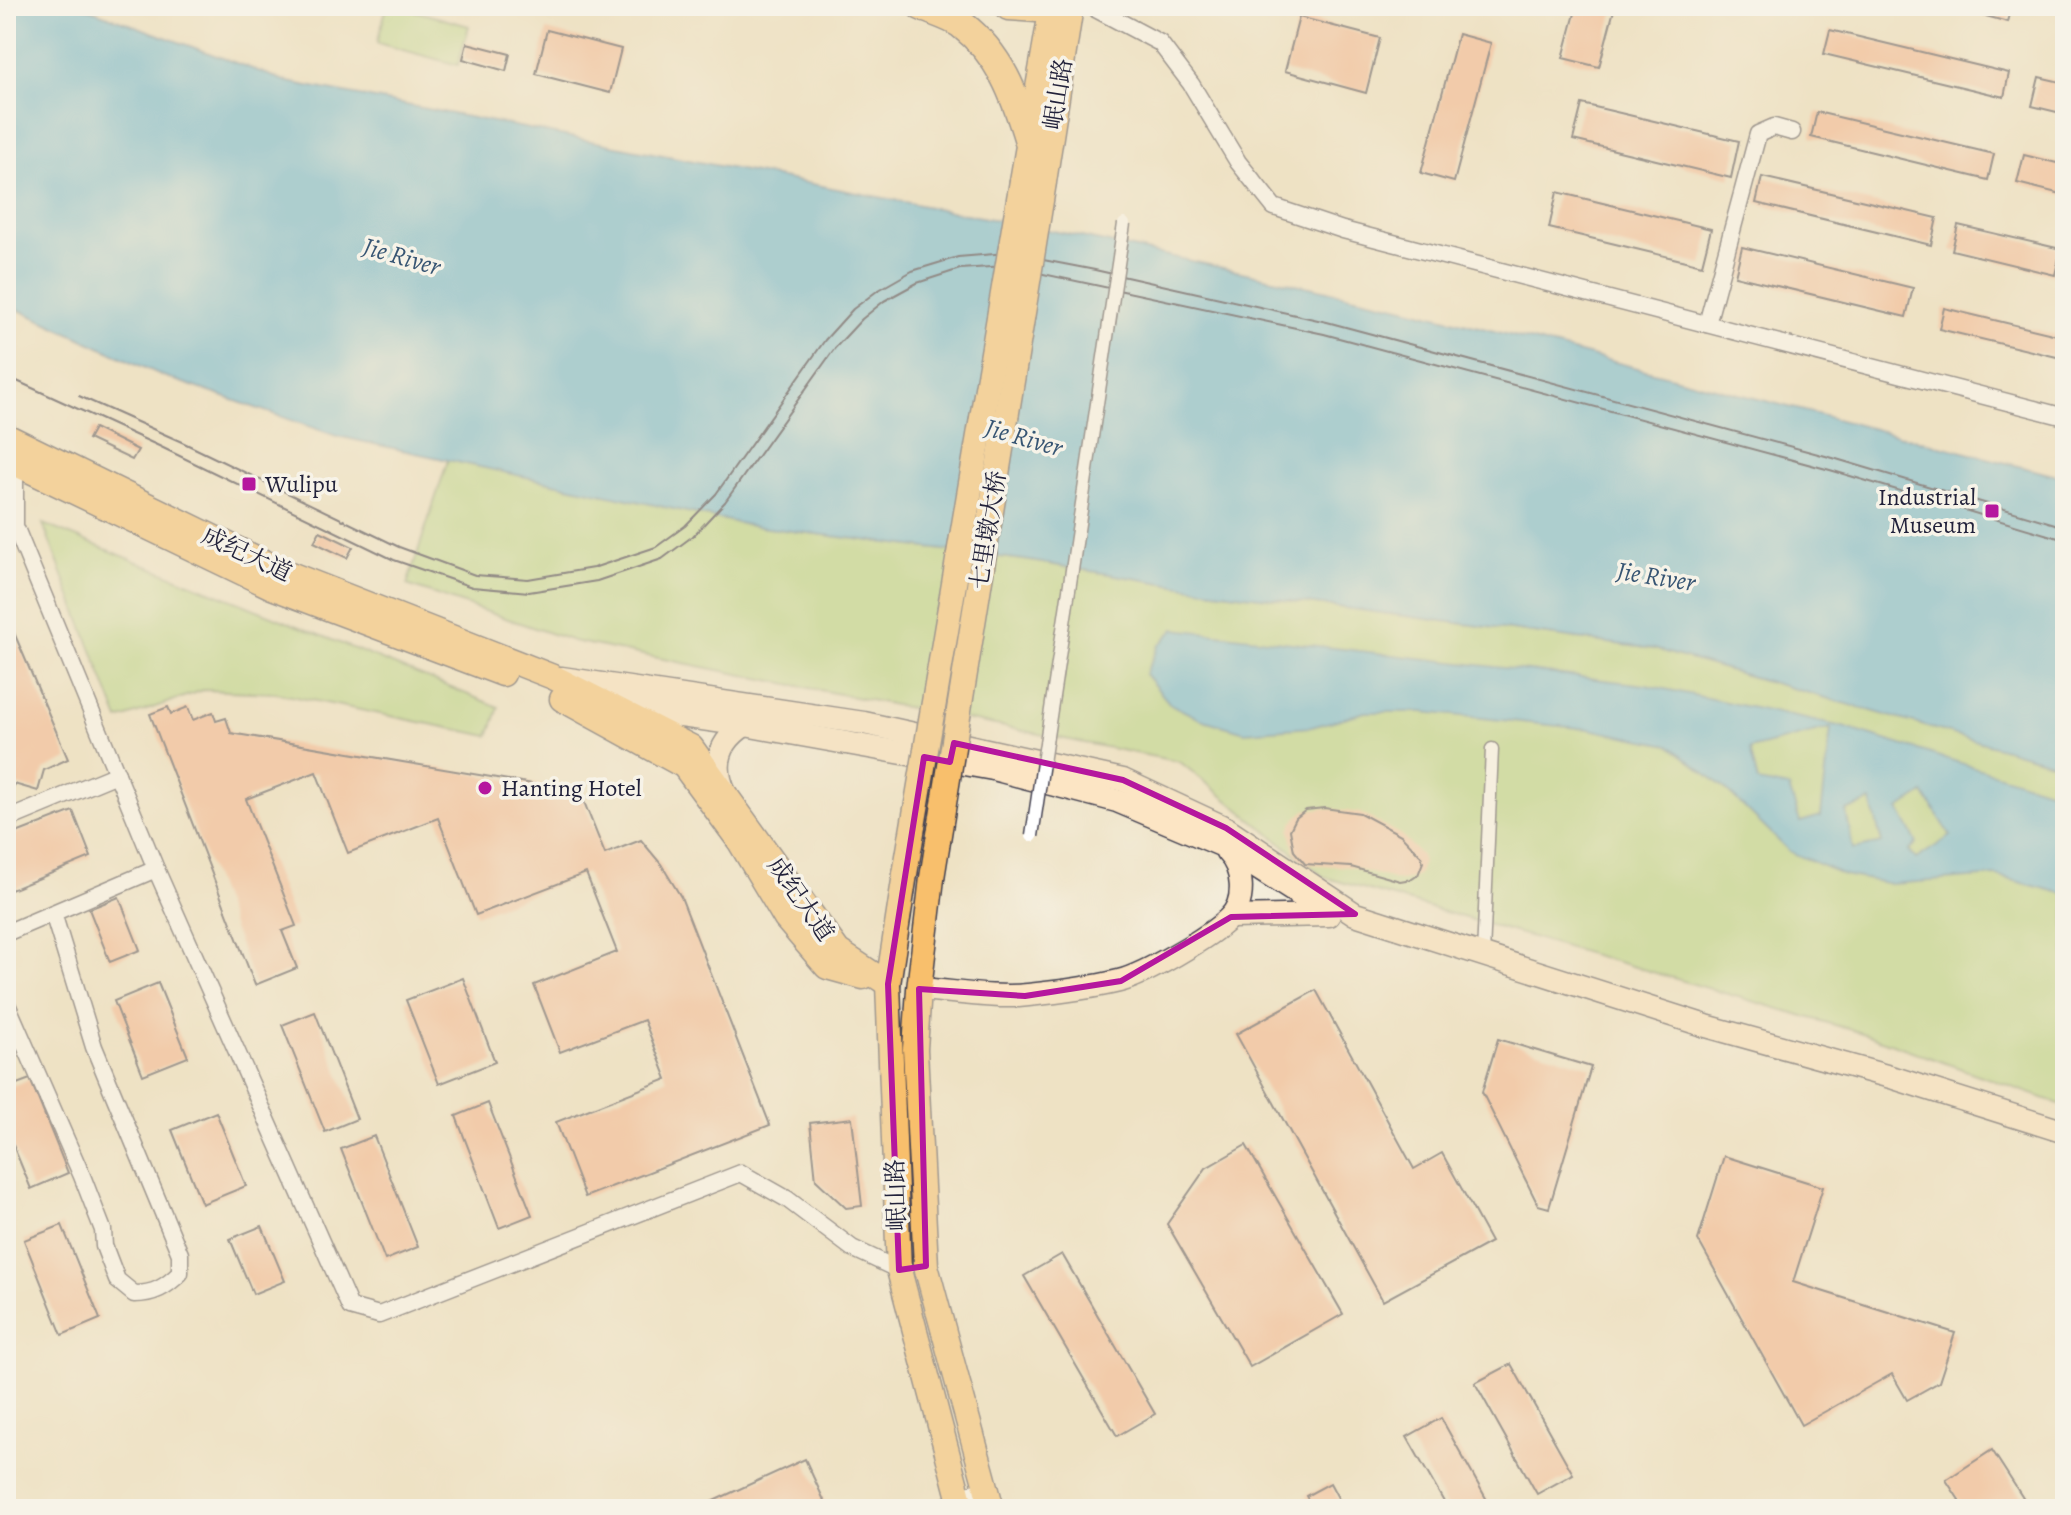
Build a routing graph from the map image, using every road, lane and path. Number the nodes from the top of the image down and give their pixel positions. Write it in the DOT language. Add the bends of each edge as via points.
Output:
graph roads {
  1 [pos="921,6"];
  2 [pos="1009,6"];
  3 [pos="1090,6"];
  4 [pos="1058,7"];
  5 [pos="1792,132"];
  6 [pos="1029,141"];
  7 [pos="1033,182"];
  8 [pos="1124,224"];
  9 [pos="1707,324"];
  10 [pos="2065,417"];
  11 [pos="6,436"];
  12 [pos="11,461"];
  13 [pos="557,688"];
  14 [pos="610,705"];
  15 [pos="745,725"];
  16 [pos="1492,749"];
  17 [pos="117,774"];
  18 [pos="726,794"];
  19 [pos="6,820"];
  20 [pos="1032,836"];
  21 [pos="1221,845"];
  22 [pos="156,869"];
  23 [pos="905,874"];
  24 [pos="932,878"];
  25 [pos="53,913"];
  26 [pos="1355,914"];
  27 [pos="1330,915"];
  28 [pos="1231,917"];
  29 [pos="6,933"];
  30 [pos="1483,955"];
  31 [pos="888,984"];
  32 [pos="919,989"];
  33 [pos="6,1002"];
  34 [pos="2065,1132"];
  35 [pos="926,1266"];
  36 [pos="899,1270"];
  37 [pos="988,1499"];
  38 [pos="954,1506"];
  1 -- 6 [label="highway" via="959,23 990,52 1014,92"];
  2 -- 4 [label="highway"];
  3 -- 9 [label="street" via="1160,43 1274,207 1343,230"];
  4 -- 6 [label="main road, 岷山路"];
  4 -- 7 [label="main road, 岷山路"];
  5 -- 9 [label="street" via="1774,127 1758,134"];
  6 -- 7 [label="main road, 岷山路"];
  7 -- 23 [label="main road, 七里墩大桥, bridge"];
  7 -- 24 [label="main road, 七里墩大桥, bridge"];
  8 -- 20 [label="street, bridge"];
  9 -- 10 [label="street"];
  11 -- 13 [label="main road, 成纪大道" via="280,570"];
  12 -- 13 [label="main road, 成纪大道" via="272,587"];
  12 -- 17 [label="street" via="15,526"];
  13 -- 14 [label="main road, 成纪大道"];
  13 -- 26 [label="main road" via="864,723 1123,780 1226,828"];
  13 -- 31 [label="main road, 成纪大道" via="684,766 740,842 786,919 827,967"];
  14 -- 15 [label="main road"];
  14 -- 18 [label="main road, 成纪大道" via="691,747"];
  15 -- 18 [label="main road" via="725,742 720,755"];
  15 -- 21 [label="main road" via="993,769 1117,801"];
  16 -- 30 [label="street"];
  17 -- 19 [label="street"];
  17 -- 22 [label="street"];
  18 -- 31 [label="main road, 成纪大道" via="838,951"];
  21 -- 27 [label="main road"];
  21 -- 28 [label="main road" via="1239,871 1239,903"];
  22 -- 25 [label="street"];
  22 -- 36 [label="street" via="350,1307 379,1315 741,1173 787,1199 852,1248"];
  23 -- 31 [label="main road, 岷山路"];
  24 -- 32 [label="main road, 岷山路"];
  25 -- 29 [label="street"];
  25 -- 33 [label="street" via="94,1047 180,1254 180,1273 150,1294 134,1294 117,1280 82,1176"];
  26 -- 27 [label="main road"];
  26 -- 30 [label="main road"];
  27 -- 28 [label="main road"];
  28 -- 32 [label="main road" via="1169,958 1121,981 1025,996"];
  30 -- 34 [label="main road"];
  31 -- 36 [label="main road, 岷山路"];
  32 -- 35 [label="main road, 岷山路" via="915,1049"];
  35 -- 36 [label="street"];
  35 -- 37 [label="main road, 岷山路"];
  36 -- 38 [label="main road, 岷山路"];
  37 -- 38 [label="street"];
}
